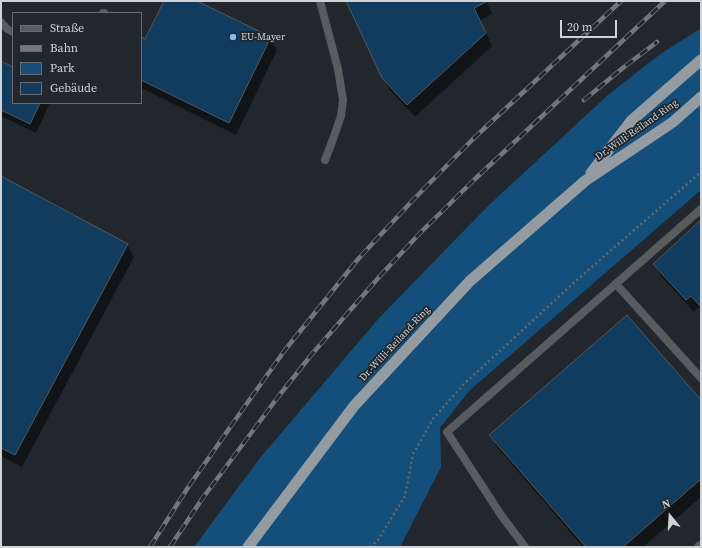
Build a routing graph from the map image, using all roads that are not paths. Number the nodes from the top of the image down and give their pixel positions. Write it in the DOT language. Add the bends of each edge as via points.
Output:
graph roads {
  1 [pos="320,1"];
  2 [pos="1,22"];
  3 [pos="12,32"];
  4 [pos="701,60"];
  5 [pos="701,97"];
  6 [pos="325,160"];
  7 [pos="585,181"];
  8 [pos="701,209"];
  9 [pos="616,284"];
  10 [pos="701,378"];
  11 [pos="248,547"];
  12 [pos="525,547"];
  1 -- 6 [label="lane" via="338,69 343,100 341,116"];
  2 -- 3 [label="lane" via="7,30"];
  4 -- 7 [label="highway, Dr.-Willi-Reiland-Ring" via="631,122"];
  5 -- 7 [label="highway, Dr.-Willi-Reiland-Ring" via="673,122"];
  7 -- 11 [label="highway, Dr.-Willi-Reiland-Ring" via="470,281 354,406"];
  8 -- 9 [label="lane"];
  9 -- 10 [label="lane"];
  9 -- 12 [label="lane" via="447,432"];
}
